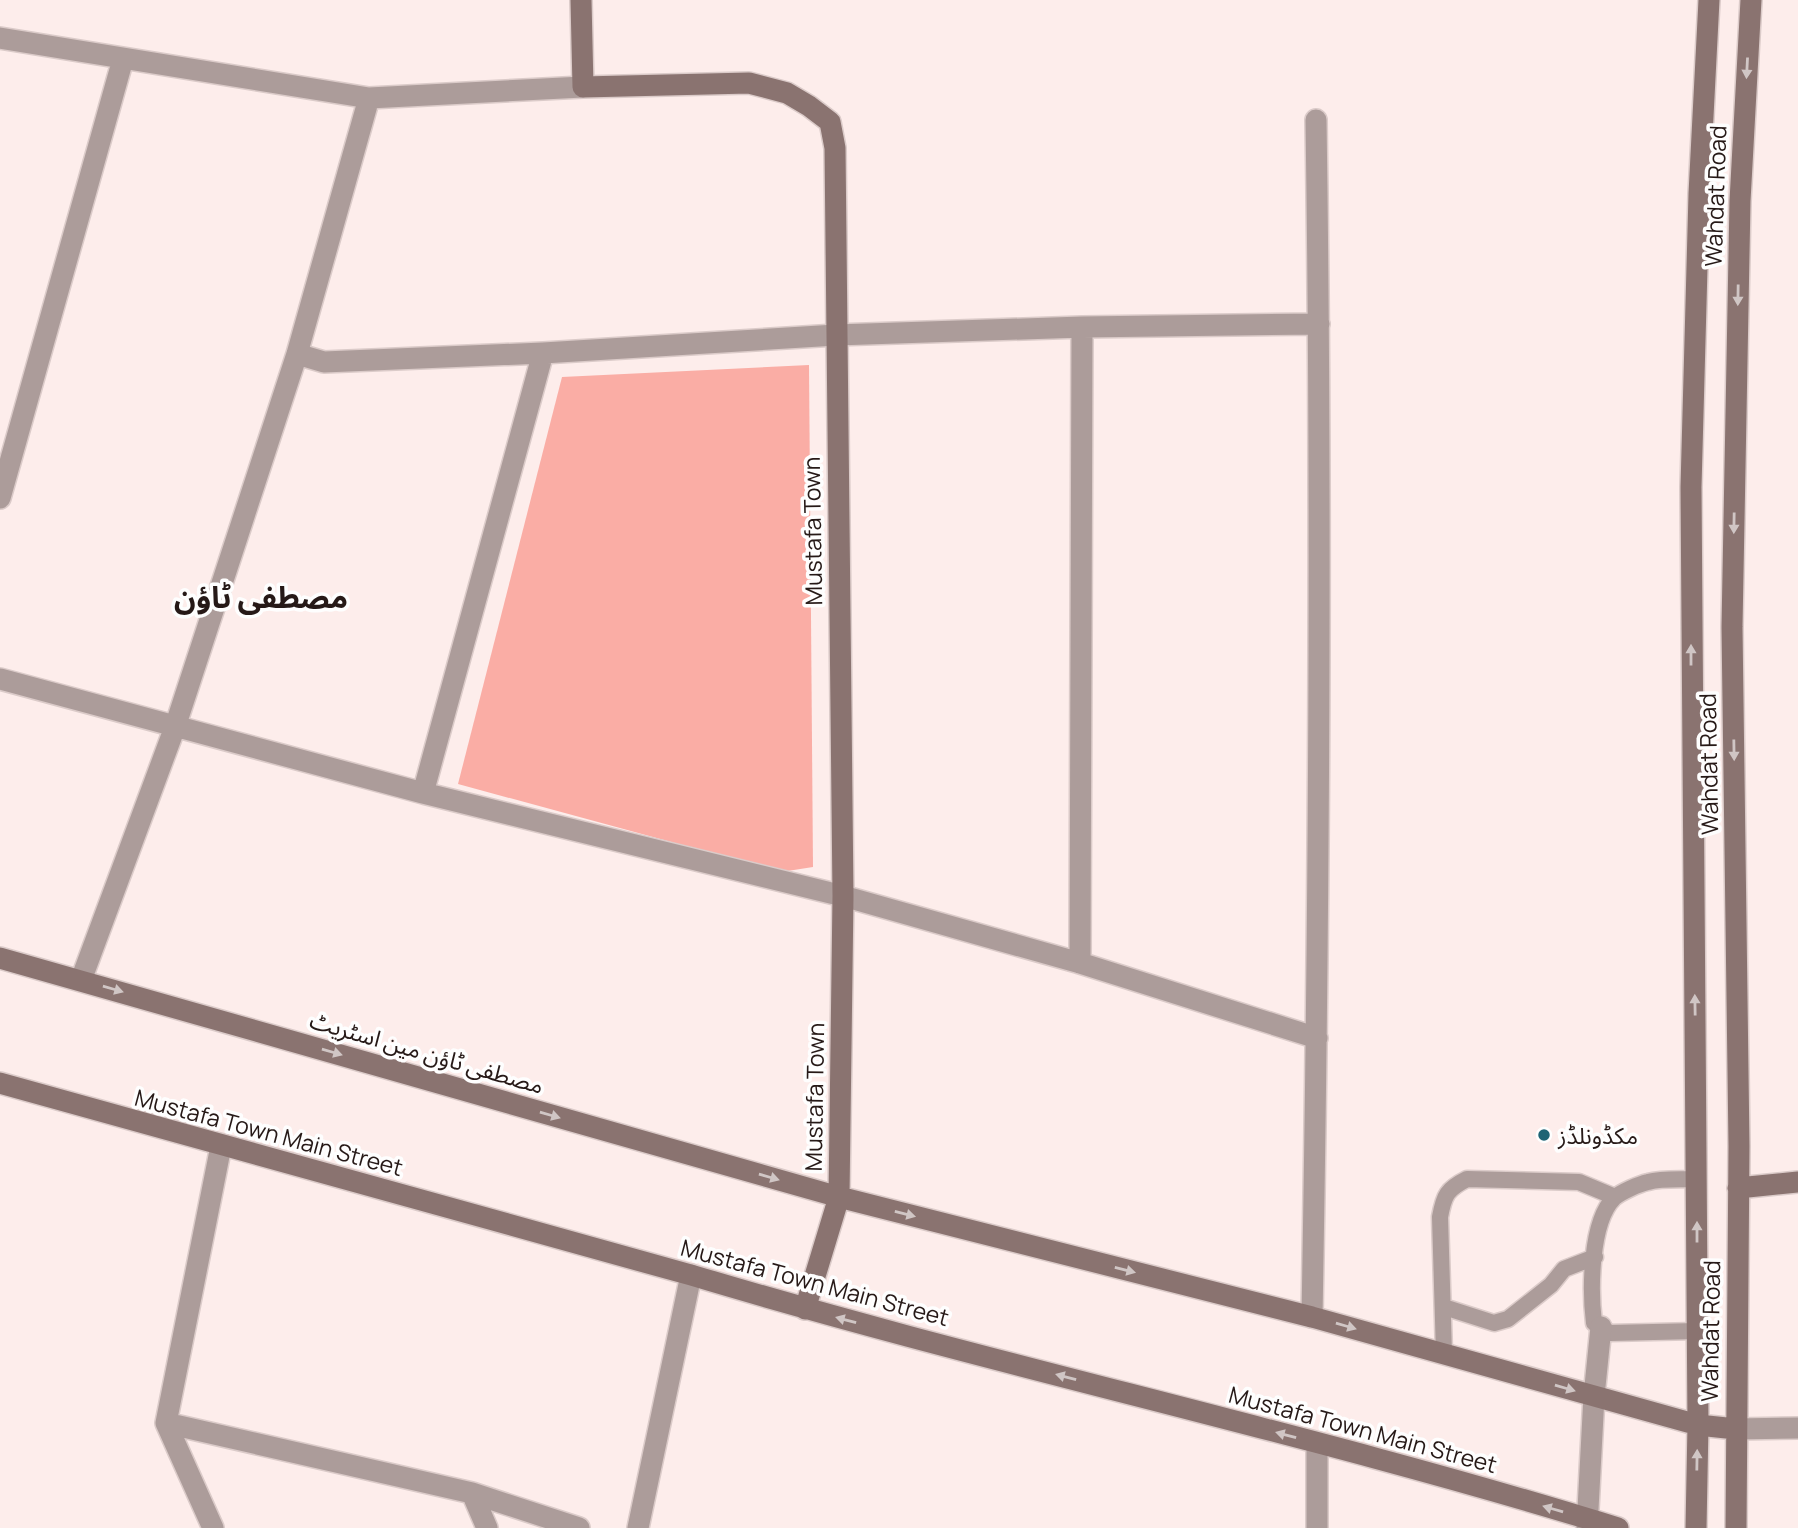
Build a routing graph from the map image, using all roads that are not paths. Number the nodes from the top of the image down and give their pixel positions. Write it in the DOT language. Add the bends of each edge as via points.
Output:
graph roads {
  1 [pos="581,0"];
  2 [pos="1709,0"];
  3 [pos="1751,0"];
  4 [pos="0,38"];
  5 [pos="124,60"];
  6 [pos="583,87"];
  7 [pos="369,98"];
  8 [pos="1316,120"];
  9 [pos="1319,324"];
  10 [pos="1082,327"];
  11 [pos="836,335"];
  12 [pos="543,353"];
  13 [pos="297,354"];
  14 [pos="0,498"];
  15 [pos="0,679"];
  16 [pos="175,727"];
  17 [pos="424,793"];
  18 [pos="843,896"];
  19 [pos="0,958"];
  20 [pos="1080,963"];
  21 [pos="81,980"];
  22 [pos="1317,1038"];
  23 [pos="0,1083"];
  24 [pos="221,1146"];
  25 [pos="1697,1178"];
  26 [pos="1798,1182"];
  27 [pos="1738,1188"];
  28 [pos="838,1197"];
  29 [pos="1615,1197"];
  30 [pos="1595,1256"];
  31 [pos="691,1275"];
  32 [pos="1444,1307"];
  33 [pos="805,1309"];
  34 [pos="1312,1317"];
  35 [pos="1601,1327"];
  36 [pos="1697,1331"];
  37 [pos="1444,1354"];
  38 [pos="1594,1396"];
  39 [pos="166,1423"];
  40 [pos="1698,1425"];
  41 [pos="1798,1428"];
  42 [pos="1736,1429"];
  43 [pos="1317,1443"];
  44 [pos="472,1493"];
  45 [pos="1587,1523"];
  46 [pos="213,1528"];
  47 [pos="487,1528"];
  48 [pos="579,1528"];
  49 [pos="638,1528"];
  50 [pos="1317,1528"];
  51 [pos="1618,1528"];
  52 [pos="1696,1528"];
  53 [pos="1737,1528"];
  1 -- 6 [label="street"];
  25 -- 2 [label="street, Wahdat Road, one-way" via="1691,487"];
  3 -- 27 [label="street, Wahdat Road, one-way" via="1740,201 1732,627"];
  4 -- 5 [label="street"];
  5 -- 7 [label="street"];
  5 -- 14 [label="street"];
  6 -- 7 [label="street"];
  6 -- 11 [label="street, Mustafa Town" via="749,83 787,93 830,122 835,148"];
  7 -- 13 [label="street"];
  8 -- 9 [label="street"];
  9 -- 10 [label="street"];
  9 -- 22 [label="street"];
  10 -- 11 [label="street"];
  10 -- 20 [label="street"];
  11 -- 12 [label="street"];
  11 -- 18 [label="street, Mustafa Town"];
  12 -- 13 [label="street" via="324,362"];
  12 -- 17 [label="street"];
  13 -- 16 [label="street"];
  15 -- 16 [label="street"];
  16 -- 17 [label="street"];
  16 -- 21 [label="street"];
  17 -- 18 [label="street"];
  18 -- 20 [label="street"];
  18 -- 28 [label="street, Mustafa Town"];
  19 -- 21 [label="street, مصطفی ٹاؤن مین اسٹریٹ"];
  20 -- 22 [label="street"];
  21 -- 28 [label="street, مصطفی ٹاؤن مین اسٹریٹ, one-way"];
  22 -- 34 [label="street"];
  23 -- 24 [label="street, Mustafa Town Main Street"];
  24 -- 31 [label="street, Mustafa Town Main Street"];
  24 -- 39 [label="street"];
  25 -- 29 [label="lane" via="1648,1182"];
  36 -- 25 [label="street, Wahdat Road, one-way"];
  26 -- 27 [label="street"];
  27 -- 42 [label="street, Wahdat Road"];
  28 -- 33 [label="street, Mustafa Town"];
  28 -- 34 [label="street, one-way"];
  29 -- 30 [label="lane" via="1597,1231"];
  29 -- 32 [label="lane" via="1579,1182 1467,1179 1453,1186 1443,1199 1440,1217"];
  30 -- 32 [label="lane" via="1564,1269 1508,1319 1494,1323"];
  30 -- 35 [label="lane" via="1592,1306 1594,1323"];
  31 -- 33 [label="street, Mustafa Town Main Street"];
  31 -- 49 [label="street"];
  32 -- 37 [label="lane"];
  43 -- 33 [label="street, Mustafa Town Main Street, one-way"];
  34 -- 37 [label="street, one-way"];
  35 -- 36 [label="lane" via="1610,1333"];
  35 -- 38 [label="street"];
  36 -- 40 [label="street, Wahdat Road"];
  37 -- 38 [label="street, one-way"];
  38 -- 40 [label="street"];
  38 -- 45 [label="street"];
  39 -- 44 [label="street"];
  39 -- 46 [label="street"];
  40 -- 42 [label="street"];
  52 -- 40 [label="street, Wahdat Road, one-way"];
  41 -- 42 [label="street"];
  42 -- 53 [label="street, Wahdat Road"];
  45 -- 43 [label="street, Mustafa Town Main Street, one-way"];
  43 -- 50 [label="street"];
  44 -- 47 [label="street"];
  44 -- 48 [label="street"];
  45 -- 51 [label="street, Mustafa Town Main Street"];
}
